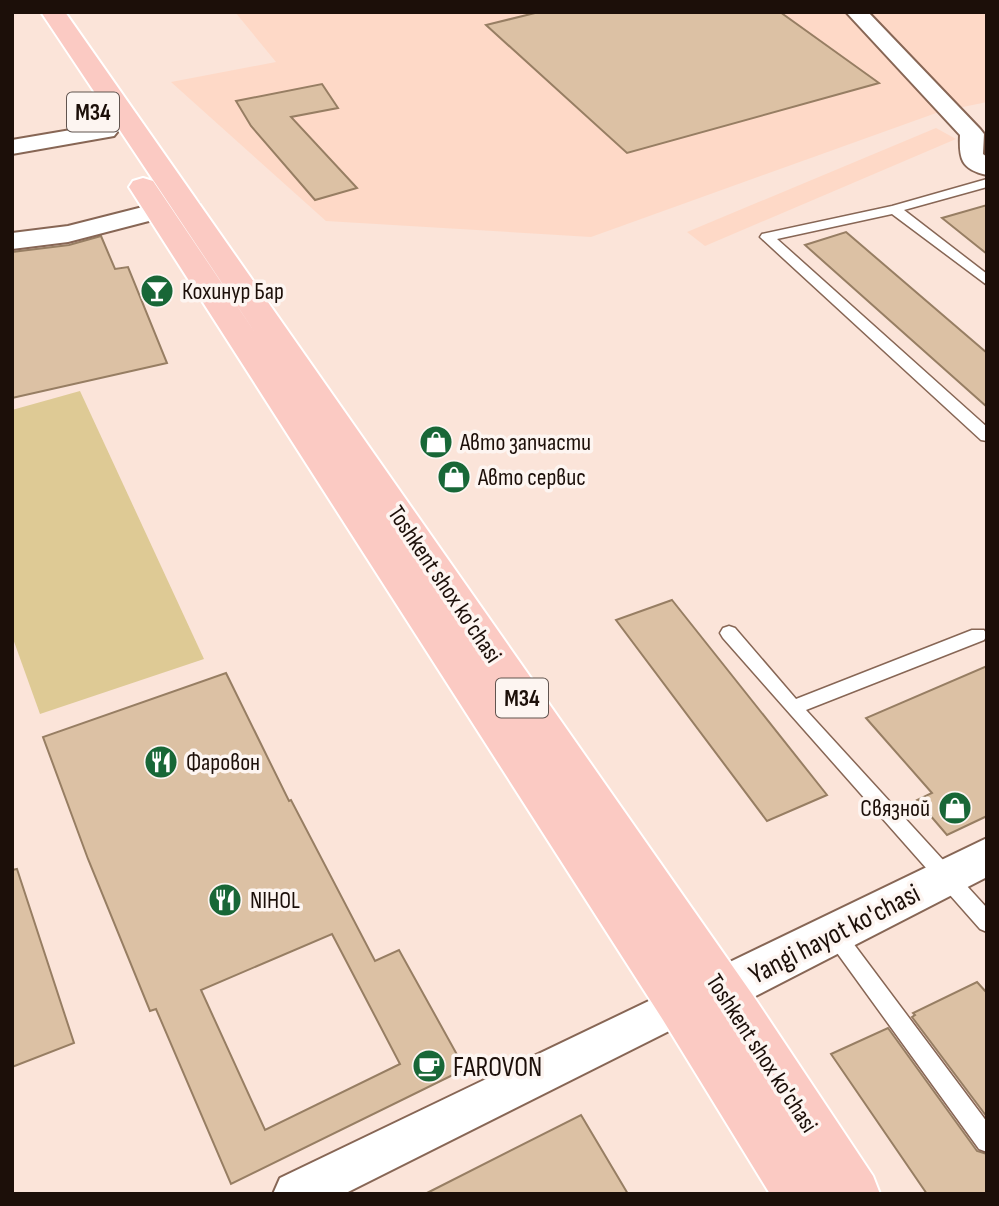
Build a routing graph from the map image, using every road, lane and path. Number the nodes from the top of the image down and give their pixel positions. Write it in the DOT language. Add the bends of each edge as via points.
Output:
graph roads {
  1 [pos="27,12"];
  2 [pos="53,12"];
  3 [pos="856,12"];
  4 [pos="106,131"];
  5 [pos="12,147"];
  6 [pos="987,168"];
  7 [pos="987,183"];
  8 [pos="173,208"];
  9 [pos="894,209"];
  10 [pos="12,241"];
  11 [pos="987,281"];
  12 [pos="987,436"];
  13 [pos="729,633"];
  14 [pos="978,635"];
  15 [pos="793,708"];
  16 [pos="987,856"];
  17 [pos="944,878"];
  18 [pos="987,923"];
  19 [pos="834,933"];
  20 [pos="700,997"];
  21 [pos="987,1141"];
  22 [pos="296,1194"];
  23 [pos="800,1194"];
  24 [pos="853,1194"];
  1 -- 4 [label="main road, Toshkent shox ko'chasi / M34"];
  2 -- 8 [label="main road, Toshkent shox ko'chasi / M34"];
  3 -- 6 [label="street" via="972,134 971,157"];
  4 -- 5 [label="street"];
  4 -- 8 [label="main road, Toshkent shox ko'chasi / M34"];
  7 -- 9 [label="lane"];
  8 -- 10 [label="street" via="68,234"];
  8 -- 20 [label="main road, Toshkent shox ko'chasi / M34"];
  9 -- 11 [label="lane"];
  9 -- 12 [label="lane" via="767,237"];
  13 -- 15 [label="lane"];
  14 -- 15 [label="lane"];
  15 -- 17 [label="lane"];
  16 -- 17 [label="street, Yangi hayot ko'chasi"];
  17 -- 18 [label="lane"];
  17 -- 19 [label="street, Yangi hayot ko'chasi"];
  19 -- 20 [label="street, Yangi hayot ko'chasi"];
  19 -- 21 [label="lane"];
  20 -- 22 [label="street"];
  20 -- 23 [label="main road, Toshkent shox ko'chasi / M34"];
  20 -- 24 [label="main road, Toshkent shox ko'chasi / M34"];
}
